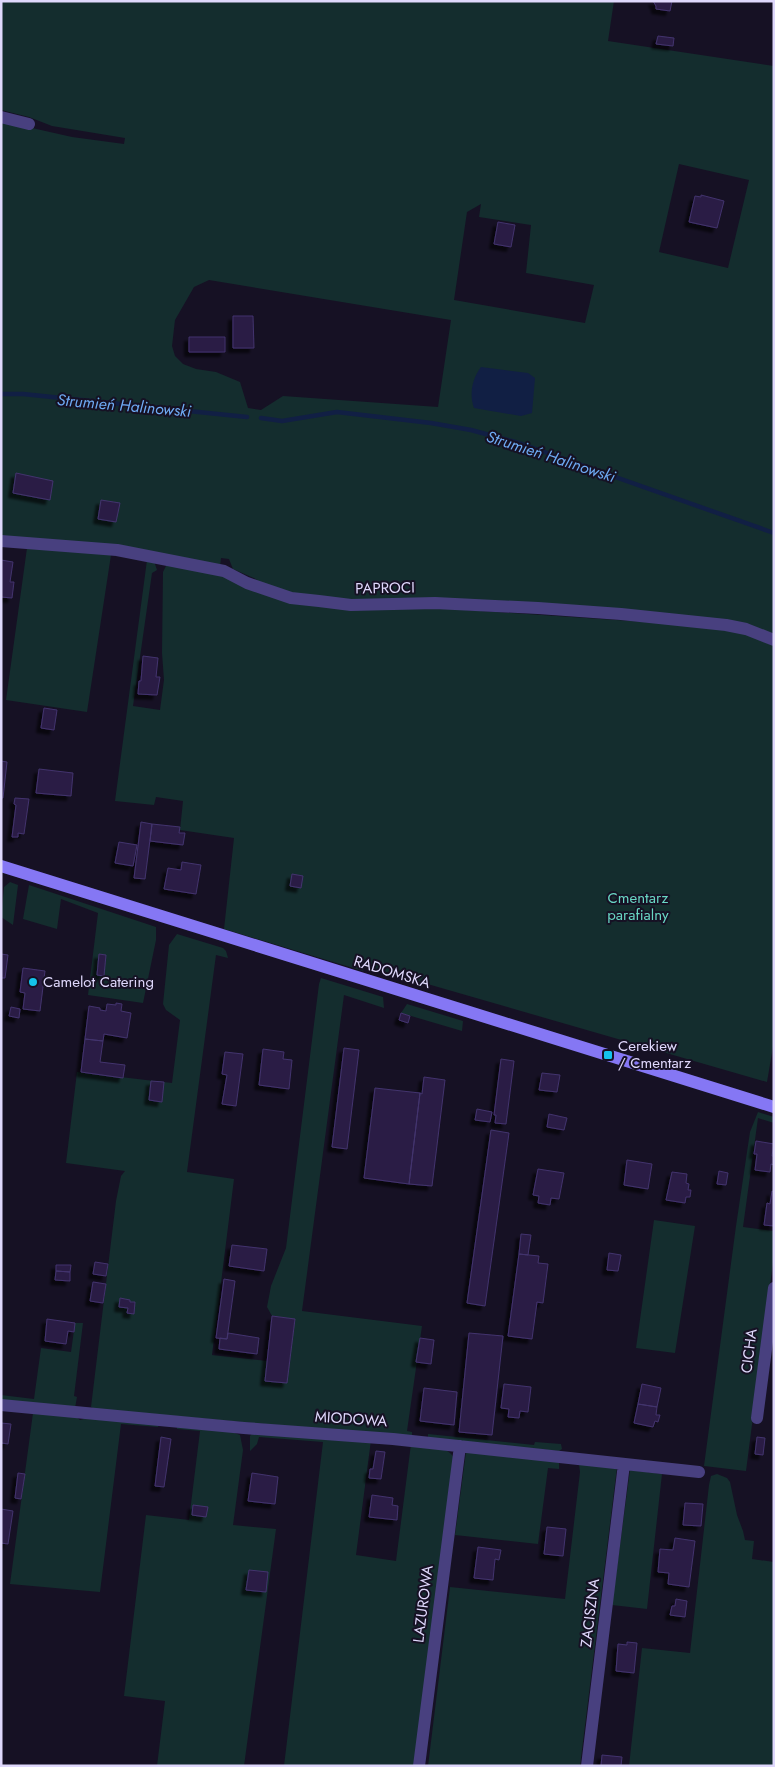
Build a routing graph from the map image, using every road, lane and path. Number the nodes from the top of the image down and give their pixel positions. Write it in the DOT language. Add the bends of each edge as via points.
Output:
graph roads {
  1 [pos="1,117"];
  2 [pos="29,124"];
  3 [pos="1,541"];
  4 [pos="774,640"];
  5 [pos="1,866"];
  6 [pos="774,1106"];
  7 [pos="774,1288"];
  8 [pos="1,1405"];
  9 [pos="757,1418"];
  10 [pos="460,1446"];
  11 [pos="624,1464"];
  12 [pos="699,1472"];
  13 [pos="419,1766"];
  14 [pos="587,1766"];
  1 -- 2 [label="street"];
  3 -- 4 [label="street, PAPROCI" via="117,550 224,571 291,598 319,602 538,608 620,614 726,625"];
  5 -- 6 [label="street, RADOMSKA"];
  7 -- 9 [label="street, CICHA"];
  8 -- 10 [label="street, MIODOWA"];
  10 -- 11 [label="street, MIODOWA"];
  10 -- 13 [label="street, LAZUROWA"];
  11 -- 12 [label="street, MIODOWA"];
  11 -- 14 [label="street, ZACISZNA"];
}
